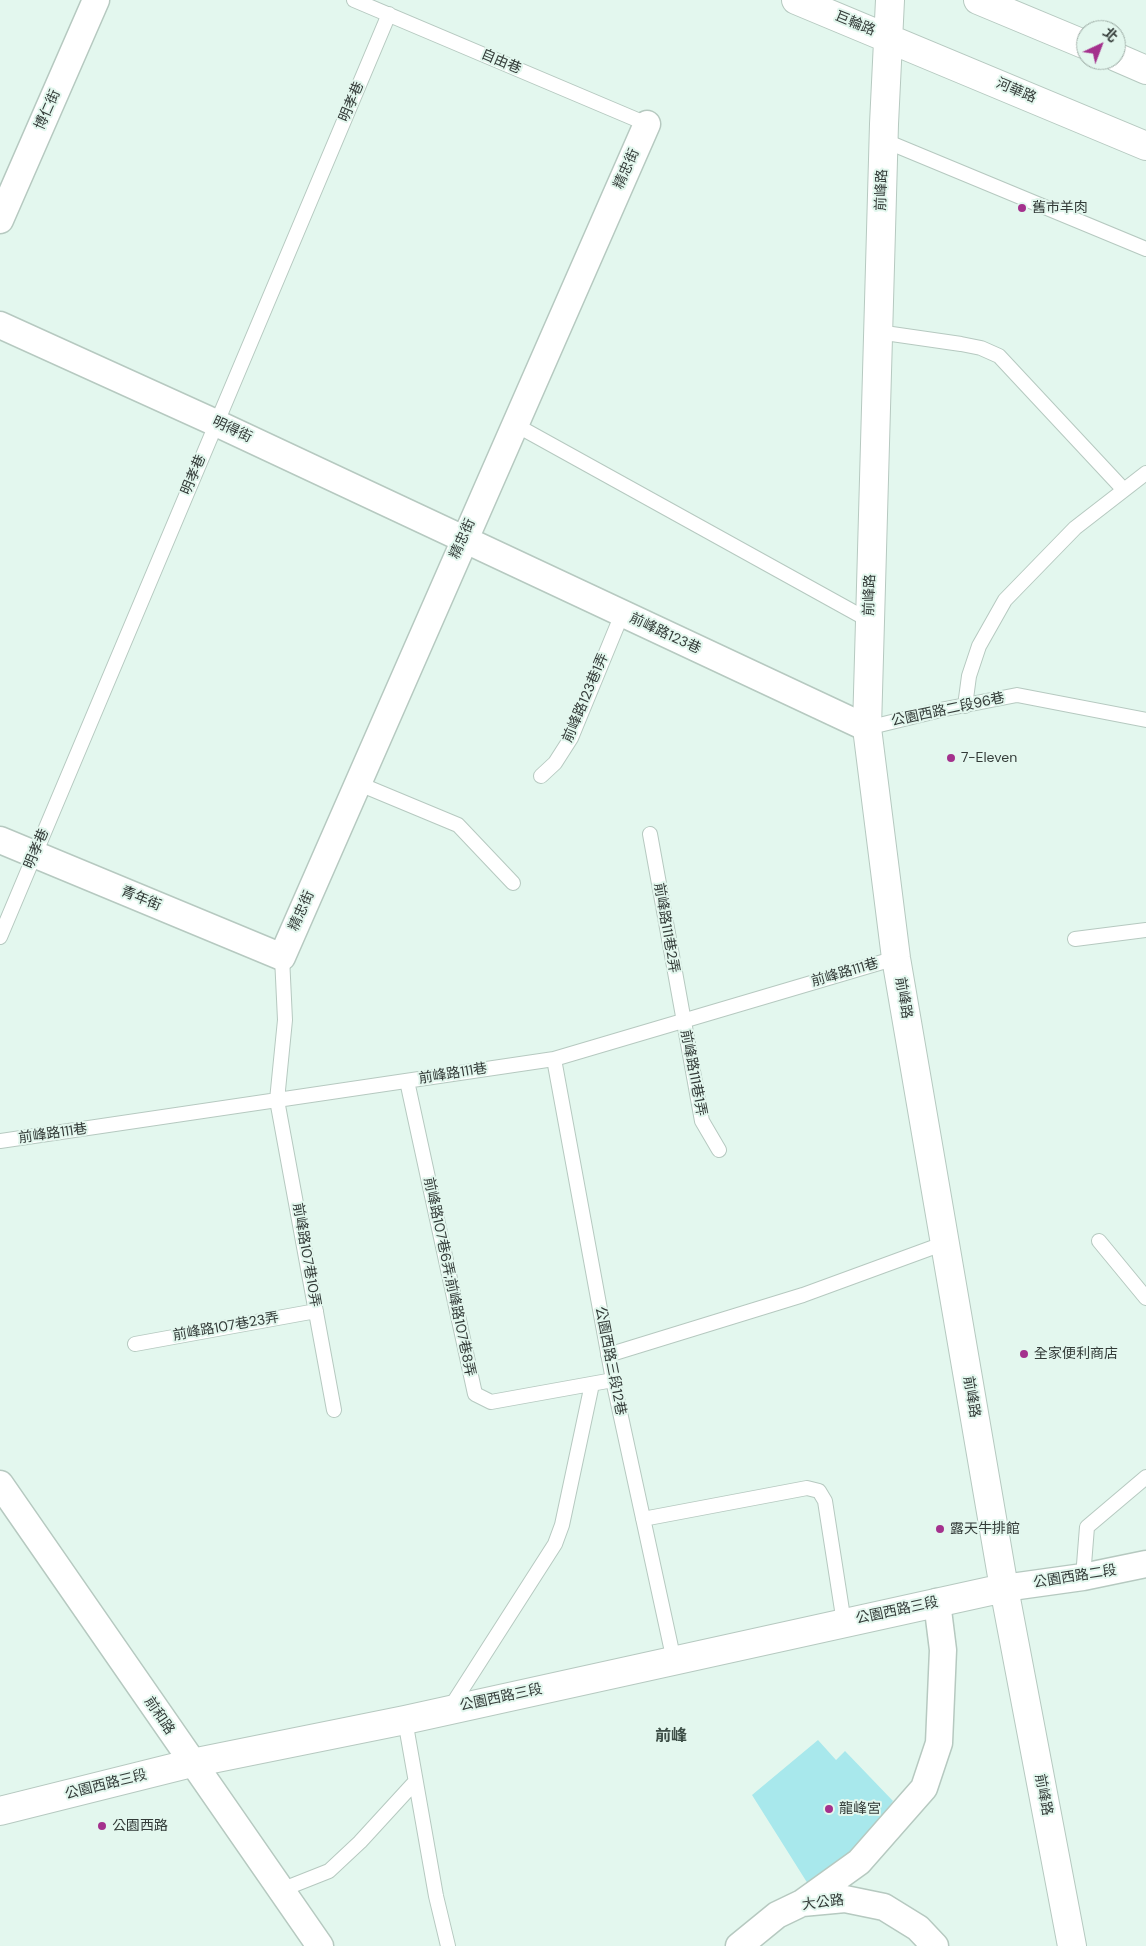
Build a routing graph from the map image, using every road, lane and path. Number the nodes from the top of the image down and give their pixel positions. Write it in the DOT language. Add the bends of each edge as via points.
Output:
graph roads {
  1 [pos="96,0"];
  2 [pos="354,0"];
  3 [pos="796,0"];
  4 [pos="890,0"];
  5 [pos="978,0"];
  6 [pos="389,14"];
  7 [pos="886,37"];
  8 [pos="1076,41"];
  9 [pos="1126,61"];
  10 [pos="1146,70"];
  11 [pos="647,124"];
  12 [pos="883,140"];
  13 [pos="1146,146"];
  14 [pos="0,220"];
  15 [pos="1146,249"];
  16 [pos="0,325"];
  17 [pos="878,332"];
  18 [pos="216,423"];
  19 [pos="514,424"];
  20 [pos="1146,473"];
  21 [pos="1124,490"];
  22 [pos="463,540"];
  23 [pos="622,614"];
  24 [pos="870,622"];
  25 [pos="965,706"];
  26 [pos="1146,720"];
  27 [pos="868,728"];
  28 [pos="541,776"];
  29 [pos="358,783"];
  30 [pos="650,834"];
  31 [pos="0,840"];
  32 [pos="35,855"];
  33 [pos="512,883"];
  34 [pos="1146,930"];
  35 [pos="0,937"];
  36 [pos="1075,938"];
  37 [pos="282,956"];
  38 [pos="896,958"];
  39 [pos="682,1021"];
  40 [pos="554,1059"];
  41 [pos="407,1081"];
  42 [pos="277,1100"];
  43 [pos="0,1142"];
  44 [pos="719,1150"];
  45 [pos="1099,1241"];
  46 [pos="945,1243"];
  47 [pos="1146,1298"];
  48 [pos="316,1311"];
  49 [pos="135,1344"];
  50 [pos="608,1355"];
  51 [pos="613,1380"];
  52 [pos="592,1384"];
  53 [pos="334,1410"];
  54 [pos="1146,1477"];
  55 [pos="0,1484"];
  56 [pos="643,1519"];
  57 [pos="1146,1564"];
  58 [pos="1083,1576"];
  59 [pos="1004,1588"];
  60 [pos="937,1602"];
  61 [pos="844,1623"];
  62 [pos="674,1660"];
  63 [pos="449,1710"];
  64 [pos="405,1720"];
  65 [pos="192,1763"];
  66 [pos="416,1782"];
  67 [pos="0,1812"];
  68 [pos="281,1890"];
  69 [pos="802,1903"];
  70 [pos="320,1946"];
  71 [pos="448,1946"];
  72 [pos="738,1946"];
  73 [pos="935,1946"];
  74 [pos="1072,1946"];
  1 -- 14 [label="street, 博仁街"];
  2 -- 6 [label="lane, 自由巷"];
  3 -- 7 [label="main road, 巨輪路"];
  4 -- 7 [label="main road, 前峰路"];
  5 -- 8 [label="main road"];
  6 -- 11 [label="lane, 自由巷"];
  6 -- 18 [label="lane, 明孝巷"];
  7 -- 12 [label="main road, 前峰路"];
  7 -- 13 [label="main road, 河華路"];
  9 -- 10 [label="main road"];
  11 -- 19 [label="street, 精忠街"];
  12 -- 15 [label="lane"];
  12 -- 17 [label="main road, 前峰路"];
  16 -- 18 [label="street, 明得街"];
  17 -- 21 [label="lane" via="961,344 999,356"];
  17 -- 24 [label="main road, 前峰路"];
  18 -- 22 [label="street, 明得街"];
  18 -- 32 [label="lane, 明孝巷"];
  19 -- 22 [label="street, 精忠街"];
  19 -- 24 [label="lane"];
  20 -- 21 [label="lane"];
  21 -- 25 [label="lane" via="1075,528 1006,600 979,646 969,676"];
  22 -- 23 [label="street, 前峰路123巷"];
  22 -- 29 [label="street, 精忠街"];
  23 -- 27 [label="street, 前峰路123巷"];
  23 -- 28 [label="lane, 前峰路123巷1弄" via="571,738 555,763"];
  24 -- 27 [label="main road, 前峰路"];
  25 -- 26 [label="lane, 公園西路二段96巷" via="1017,695"];
  25 -- 27 [label="lane, 公園西路二段96巷"];
  27 -- 38 [label="main road, 前峰路"];
  29 -- 33 [label="lane" via="458,825"];
  29 -- 37 [label="street, 精忠街"];
  30 -- 39 [label="lane, 前峰路111巷2弄"];
  31 -- 32 [label="street, 青年街"];
  32 -- 35 [label="lane, 明孝巷"];
  32 -- 37 [label="street, 青年街"];
  34 -- 36 [label="lane"];
  37 -- 42 [label="lane, 前峰路107巷10弄" via="285,1020"];
  38 -- 39 [label="lane, 前峰路111巷"];
  38 -- 46 [label="main road, 前峰路"];
  39 -- 40 [label="lane, 前峰路111巷"];
  39 -- 44 [label="lane, 前峰路111巷1弄" via="702,1121"];
  40 -- 41 [label="lane, 前峰路111巷"];
  40 -- 50 [label="lane, 公園西路三段12巷"];
  41 -- 42 [label="lane, 前峰路111巷"];
  41 -- 52 [label="lane, 前峰路107巷6弄;前峰路107巷8弄" via="475,1394 490,1402"];
  42 -- 43 [label="lane, 前峰路111巷"];
  42 -- 48 [label="lane, 前峰路107巷10弄"];
  45 -- 47 [label="lane"];
  46 -- 50 [label="lane" via="802,1295"];
  46 -- 59 [label="main road, 前峰路"];
  48 -- 49 [label="lane, 前峰路107巷23弄"];
  48 -- 53 [label="lane, 前峰路107巷10弄"];
  50 -- 51 [label="lane, 公園西路三段12巷"];
  51 -- 52 [label="lane, 前峰路107巷6弄;前峰路107巷8弄"];
  51 -- 56 [label="lane, 公園西路三段12巷"];
  52 -- 63 [label="lane, 公園西路三段12巷" via="562,1525 555,1544"];
  54 -- 58 [label="lane" via="1087,1526"];
  55 -- 65 [label="street, 前和路"];
  56 -- 61 [label="lane" via="807,1488 819,1491 825,1501"];
  56 -- 62 [label="lane, 公園西路三段12巷"];
  57 -- 58 [label="street, 公園西路二段"];
  58 -- 59 [label="street, 公園西路二段"];
  59 -- 60 [label="main road, 公園西路三段"];
  59 -- 74 [label="main road, 前峰路"];
  60 -- 61 [label="main road, 公園西路三段"];
  60 -- 69 [label="street" via="943,1650 939,1743 924,1788 859,1862"];
  61 -- 62 [label="main road, 公園西路三段"];
  62 -- 63 [label="main road, 公園西路三段"];
  63 -- 64 [label="main road, 公園西路三段"];
  64 -- 65 [label="main road, 公園西路三段"];
  64 -- 66 [label="lane"];
  65 -- 67 [label="main road, 公園西路三段"];
  65 -- 68 [label="street, 前和路"];
  66 -- 68 [label="lane" via="328,1871"];
  66 -- 71 [label="lane"];
  68 -- 70 [label="street, 前和路"];
  69 -- 72 [label="street, 大公路" via="777,1915"];
  69 -- 73 [label="street, 大公路" via="845,1898 884,1907 918,1928"];
}
